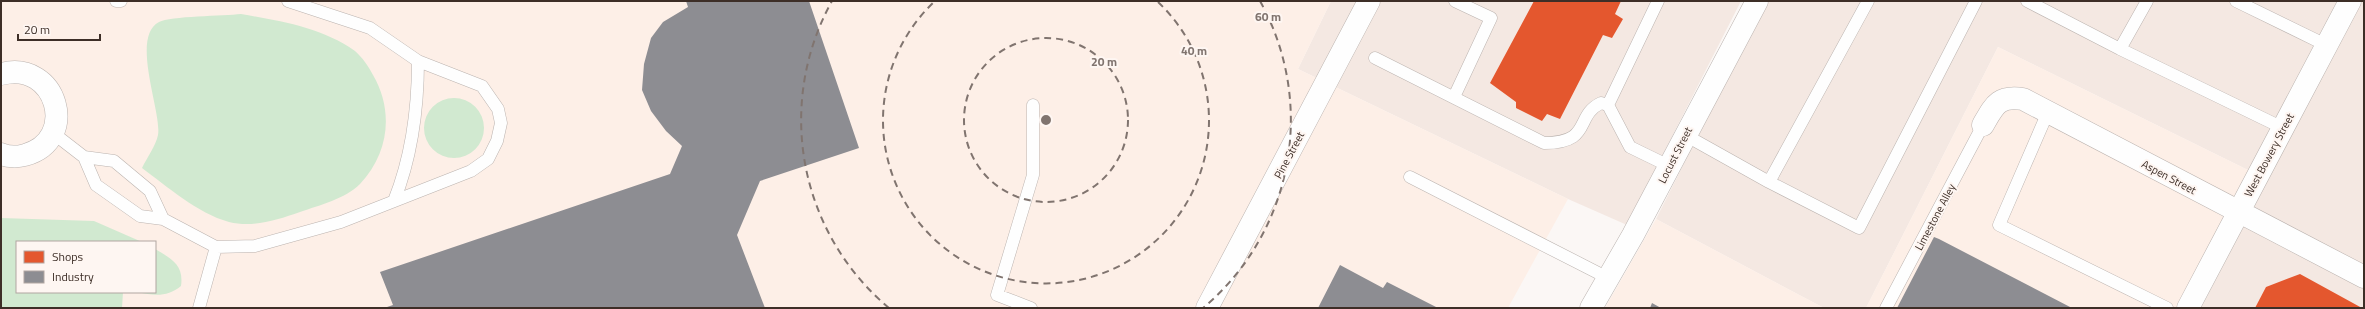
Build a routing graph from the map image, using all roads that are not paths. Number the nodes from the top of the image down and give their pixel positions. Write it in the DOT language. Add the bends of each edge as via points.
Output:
graph roads {
  1 [pos="116,1"];
  2 [pos="121,1"];
  3 [pos="288,1"];
  4 [pos="1369,1"];
  5 [pos="1455,1"];
  6 [pos="1658,1"];
  7 [pos="1757,1"];
  8 [pos="1868,1"];
  9 [pos="1976,1"];
  10 [pos="2027,1"];
  11 [pos="2147,1"];
  12 [pos="2236,1"];
  13 [pos="2350,1"];
  14 [pos="2326,45"];
  15 [pos="2120,49"];
  16 [pos="1375,58"];
  17 [pos="418,61"];
  18 [pos="1,74"];
  19 [pos="1454,97"];
  20 [pos="1033,105"];
  21 [pos="1608,105"];
  22 [pos="2048,112"];
  23 [pos="1983,125"];
  24 [pos="2283,128"];
  25 [pos="53,133"];
  26 [pos="1685,136"];
  27 [pos="1,154"];
  28 [pos="84,157"];
  29 [pos="1669,166"];
  30 [pos="1410,177"];
  31 [pos="1769,182"];
  32 [pos="394,201"];
  33 [pos="2238,213"];
  34 [pos="163,219"];
  35 [pos="216,248"];
  36 [pos="2364,277"];
  37 [pos="1608,278"];
  38 [pos="199,308"];
  39 [pos="1031,308"];
  40 [pos="1208,308"];
  41 [pos="1591,308"];
  42 [pos="1886,308"];
  43 [pos="2167,308"];
  44 [pos="2188,308"];
  1 -- 2 [label="lane"];
  3 -- 17 [label="lane" via="370,28"];
  4 -- 40 [label="street, Pine Street"];
  5 -- 19 [label="lane" via="1491,18"];
  6 -- 21 [label="lane"];
  7 -- 26 [label="street, Locust Street"];
  8 -- 31 [label="lane"];
  9 -- 31 [label="lane" via="1859,228"];
  10 -- 15 [label="lane"];
  11 -- 15 [label="lane"];
  12 -- 14 [label="lane"];
  13 -- 14 [label="street, West Bowery Street"];
  14 -- 24 [label="street, West Bowery Street"];
  15 -- 24 [label="lane"];
  16 -- 19 [label="lane"];
  17 -- 32 [label="lane" via="415,118 407,163"];
  17 -- 32 [label="lane" via="482,86 498,109 501,123 497,141 488,159 471,171"];
  18 -- 25 [label="street" via="30,74 51,92 57,120"];
  19 -- 21 [label="lane" via="1544,143 1558,143 1570,139 1579,133 1594,106 1601,103"];
  20 -- 39 [label="lane" via="1033,175 997,295"];
  21 -- 29 [label="lane" via="1630,147"];
  22 -- 23 [label="street, Aspen Street" via="2023,99 2005,98 1995,105"];
  22 -- 33 [label="street, Aspen Street"];
  22 -- 43 [label="lane" via="1999,225"];
  23 -- 42 [label="lane, Limestone Alley"];
  24 -- 33 [label="street, West Bowery Street"];
  25 -- 27 [label="street" via="44,145 33,153 19,156"];
  25 -- 28 [label="lane"];
  26 -- 29 [label="street, Locust Street"];
  26 -- 31 [label="lane"];
  28 -- 34 [label="lane" via="96,185 140,216"];
  28 -- 34 [label="lane" via="114,161 150,191"];
  29 -- 37 [label="street, Locust Street"];
  30 -- 37 [label="lane"];
  32 -- 35 [label="lane" via="341,222 256,246"];
  33 -- 36 [label="street, Aspen Street"];
  33 -- 44 [label="street, West Bowery Street"];
  34 -- 35 [label="lane"];
  35 -- 38 [label="lane"];
  37 -- 41 [label="street, Locust Street"];
}
